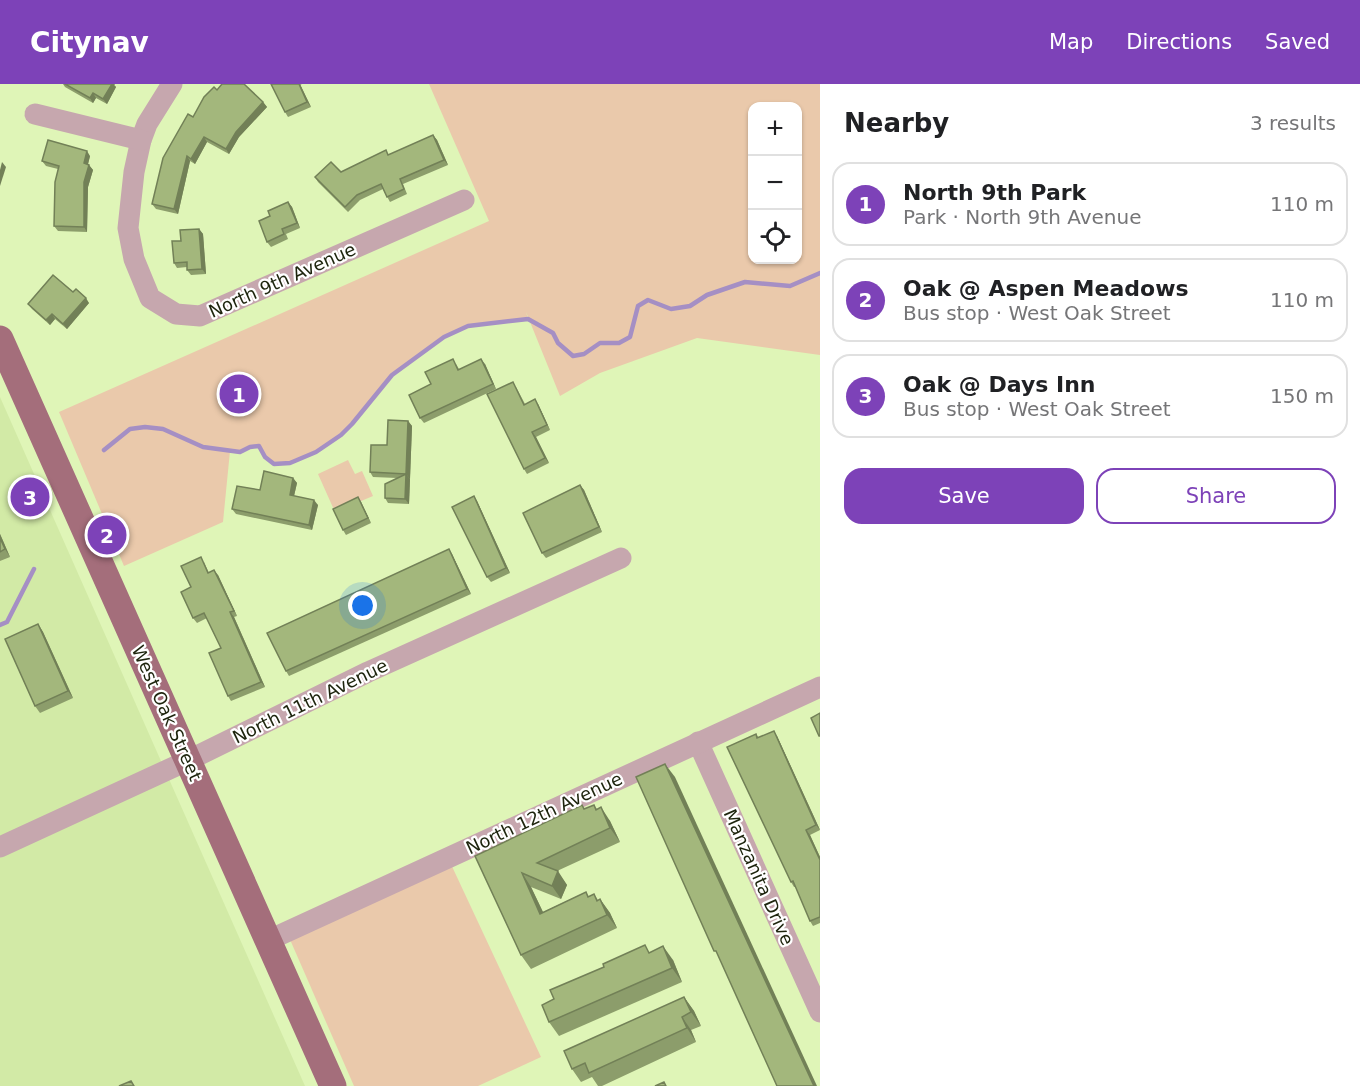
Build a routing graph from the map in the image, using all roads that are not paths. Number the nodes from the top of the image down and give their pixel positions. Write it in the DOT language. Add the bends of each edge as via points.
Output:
graph roads {
  1 [pos="172,84"];
  2 [pos="35,114"];
  3 [pos="141,140"];
  4 [pos="464,200"];
  5 [pos="0,339"];
  6 [pos="621,558"];
  7 [pos="820,687"];
  8 [pos="698,742"];
  9 [pos="189,760"];
  10 [pos="0,847"];
  11 [pos="269,940"];
  12 [pos="820,1012"];
  13 [pos="333,1086"];
  1 -- 3 [label="street, North 9th Avenue"];
  2 -- 3 [label="street"];
  3 -- 4 [label="street, North 9th Avenue" via="128,228 134,259 150,298 176,314 200,316"];
  5 -- 9 [label="main road, West Oak Street"];
  6 -- 9 [label="street, North 11th Avenue" via="368,672"];
  7 -- 8 [label="street, North 12th Avenue"];
  8 -- 11 [label="street, North 12th Avenue"];
  8 -- 12 [label="street, Manzanita Drive"];
  9 -- 10 [label="street, North 11th Avenue"];
  9 -- 11 [label="main road, West Oak Street"];
  11 -- 13 [label="main road, West Oak Street"];
}
